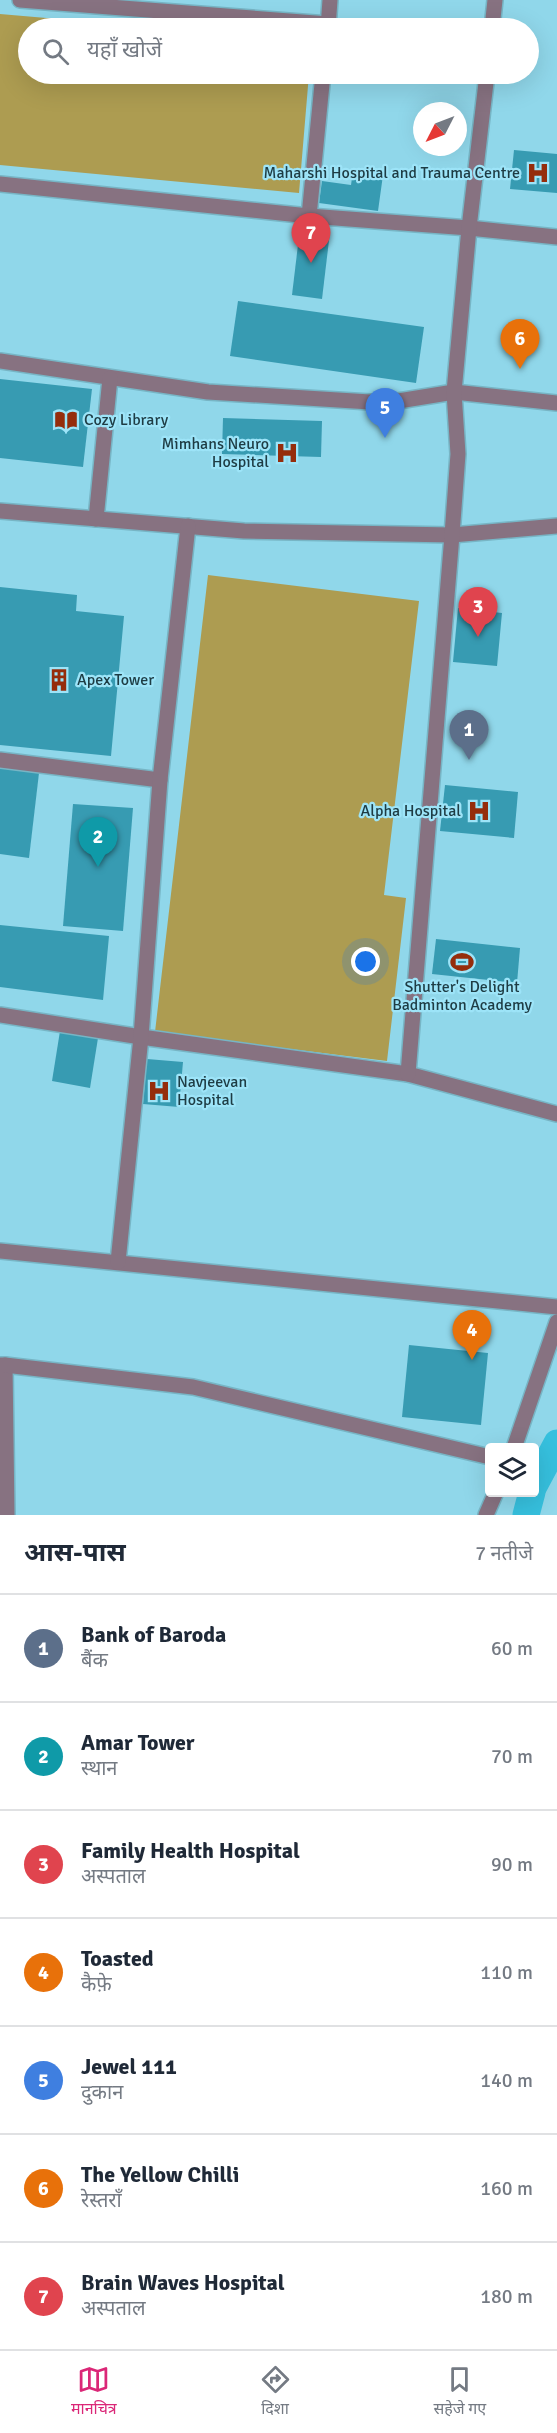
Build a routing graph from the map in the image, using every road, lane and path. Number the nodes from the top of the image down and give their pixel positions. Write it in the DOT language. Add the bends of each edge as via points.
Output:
graph roads {
  1 [pos="20,0"];
  2 [pos="330,0"];
  3 [pos="495,0"];
  4 [pos="233,18"];
  5 [pos="329,18"];
  6 [pos="493,18"];
  7 [pos="322,84"];
  8 [pos="486,84"];
  9 [pos="0,184"];
  10 [pos="309,216"];
  11 [pos="469,228"];
  12 [pos="557,237"];
  13 [pos="0,361"];
  14 [pos="110,378"];
  15 [pos="454,392"];
  16 [pos="557,403"];
  17 [pos="0,511"];
  18 [pos="96,519"];
  19 [pos="188,526"];
  20 [pos="557,526"];
  21 [pos="453,535"];
  22 [pos="0,760"];
  23 [pos="160,780"];
  24 [pos="0,1015"];
  25 [pos="141,1037"];
  26 [pos="408,1074"];
  27 [pos="557,1114"];
  28 [pos="0,1251"];
  29 [pos="118,1262"];
  30 [pos="557,1307"];
  31 [pos="557,1323"];
  32 [pos="3,1365"];
  33 [pos="516,1443"];
  34 [pos="485,1456"];
  35 [pos="494,1497"];
  36 [pos="7,1515"];
  37 [pos="486,1515"];
  1 -- 4 [label="street"];
  2 -- 5 [label="street"];
  3 -- 6 [label="street"];
  7 -- 10 [label="street"];
  8 -- 11 [label="street"];
  9 -- 10 [label="street"];
  10 -- 11 [label="street"];
  11 -- 12 [label="street"];
  11 -- 15 [label="street"];
  13 -- 14 [label="street"];
  14 -- 15 [label="street" via="208,392 386,403"];
  14 -- 18 [label="street"];
  15 -- 16 [label="street"];
  15 -- 21 [label="street" via="458,454"];
  17 -- 18 [label="street"];
  18 -- 19 [label="street"];
  19 -- 21 [label="street" via="244,531"];
  19 -- 23 [label="street"];
  20 -- 21 [label="street"];
  21 -- 26 [label="street"];
  22 -- 23 [label="street"];
  23 -- 25 [label="street"];
  24 -- 25 [label="street"];
  25 -- 26 [label="street"];
  25 -- 29 [label="street"];
  26 -- 27 [label="street"];
  28 -- 29 [label="street"];
  29 -- 30 [label="street"];
  31 -- 33 [label="street"];
  32 -- 34 [label="street" via="193,1387"];
  32 -- 36 [label="street"];
  35 -- 37 [label="street"];
}
